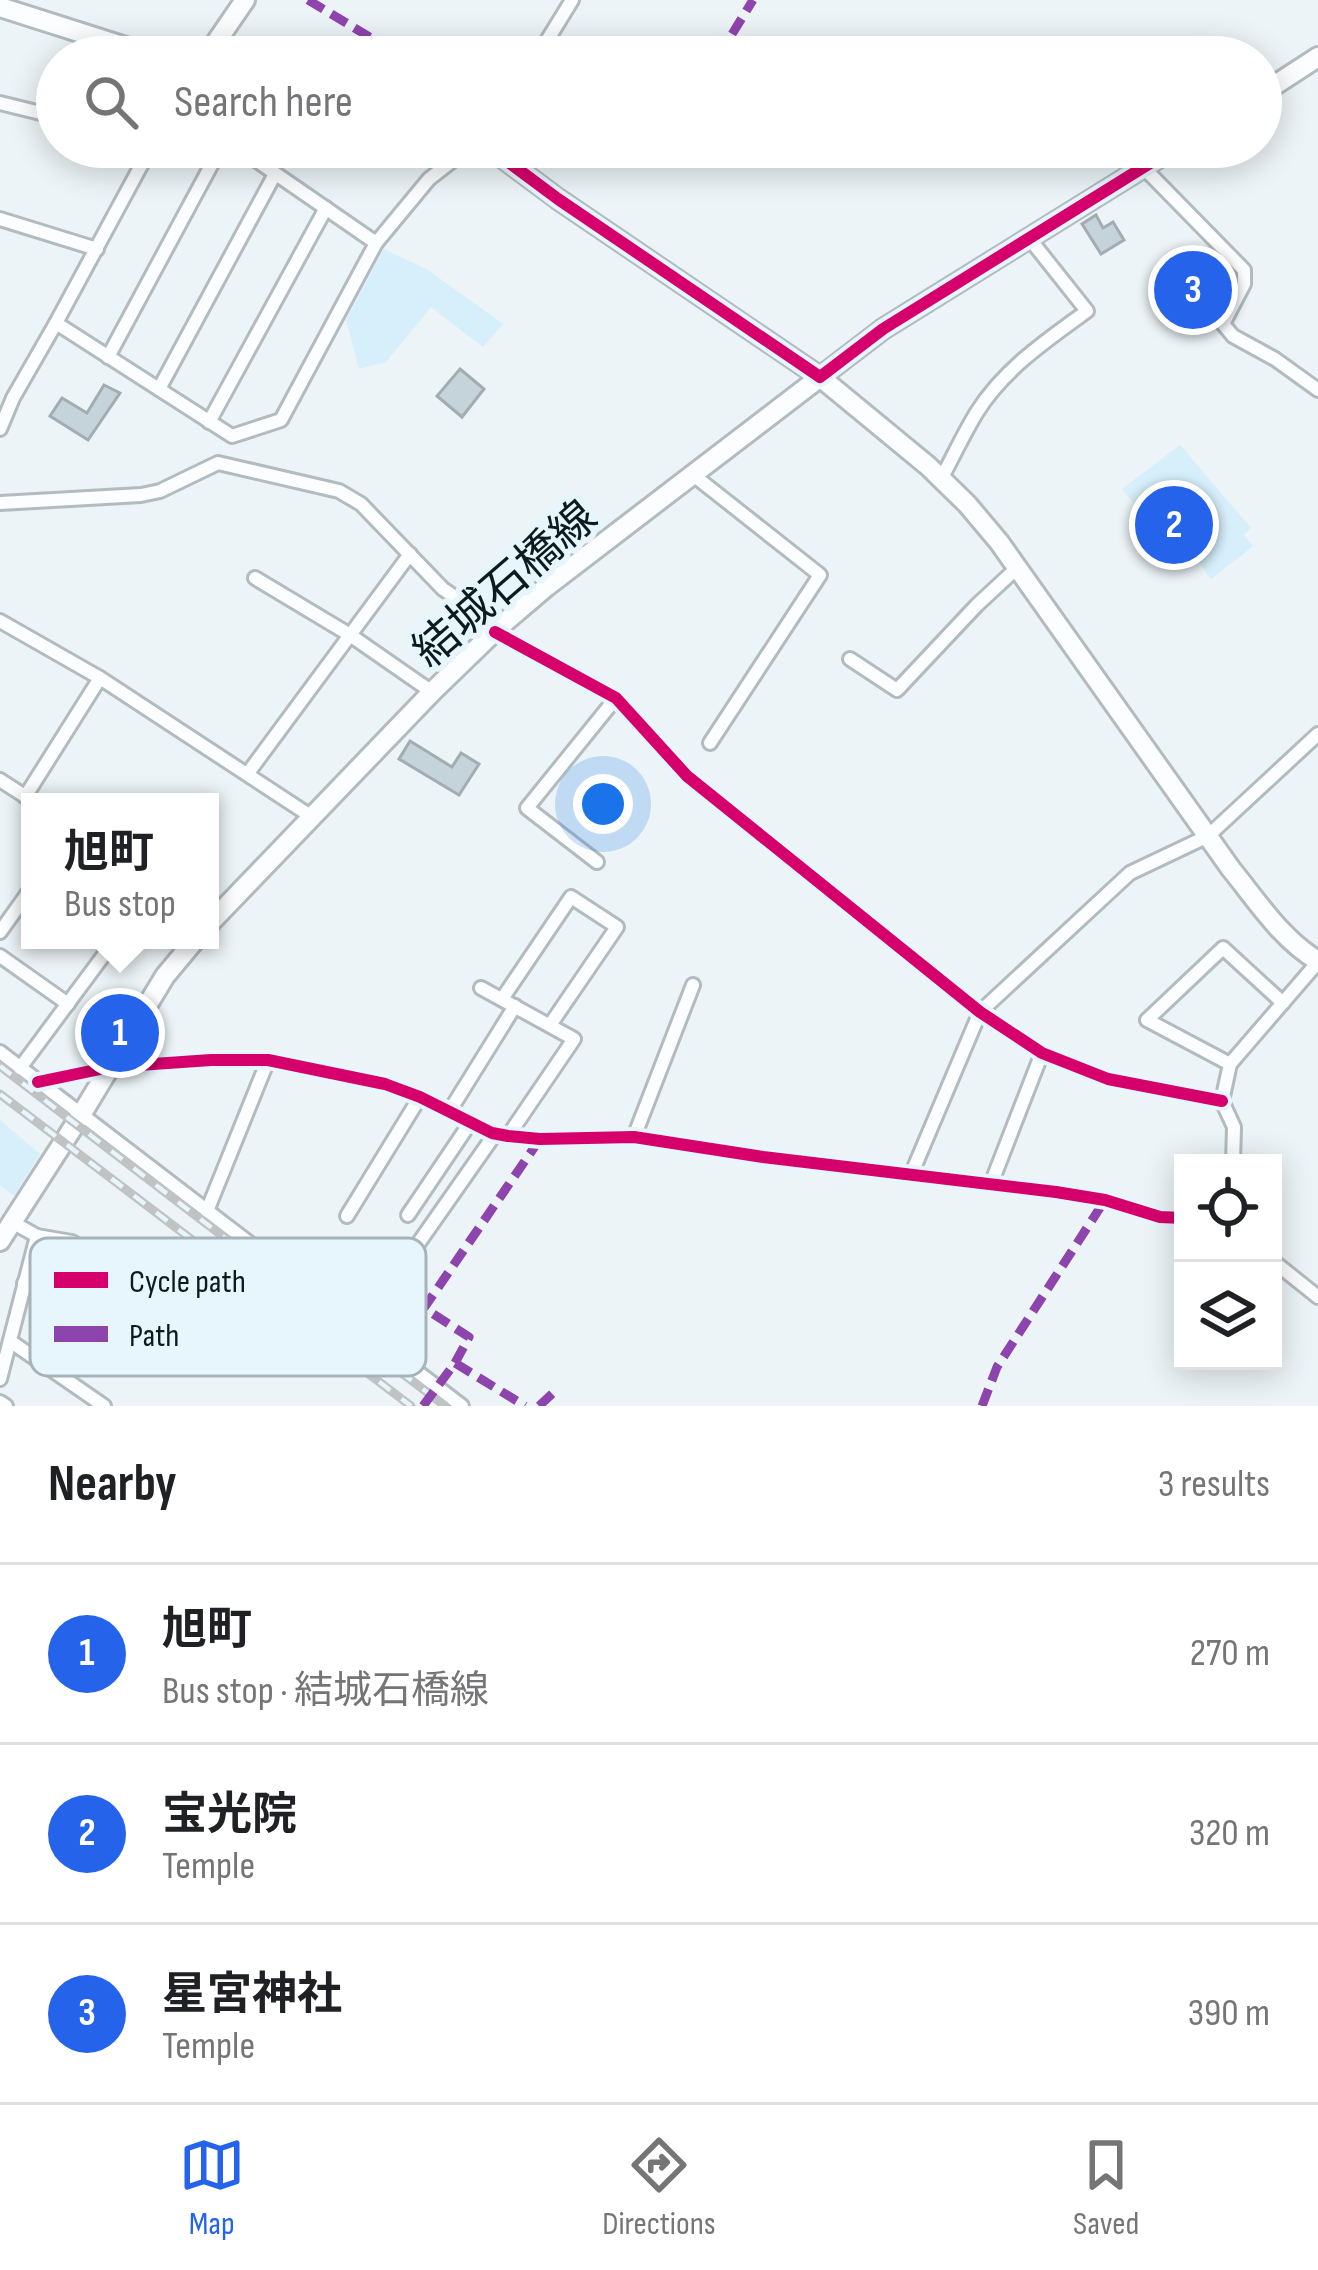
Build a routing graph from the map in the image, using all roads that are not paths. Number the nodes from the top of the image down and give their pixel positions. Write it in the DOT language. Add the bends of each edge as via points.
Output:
graph roads {
  1 [pos="245,0"];
  2 [pos="572,0"];
  3 [pos="0,8"];
  4 [pos="90,36"];
  5 [pos="220,36"];
  6 [pos="550,36"];
  7 [pos="1318,57"];
  8 [pos="1282,80"];
  9 [pos="0,103"];
  10 [pos="36,112"];
  11 [pos="140,168"];
  12 [pos="210,168"];
  13 [pos="267,168"];
  14 [pos="446,168"];
  15 [pos="516,168"];
  16 [pos="1141,168"];
  17 [pos="1144,168"];
  18 [pos="275,174"];
  19 [pos="326,208"];
  20 [pos="2,224"];
  21 [pos="1029,238"];
  22 [pos="376,243"];
  23 [pos="97,249"];
  24 [pos="56,323"];
  25 [pos="108,357"];
  26 [pos="820,377"];
  27 [pos="159,389"];
  28 [pos="1318,390"];
  29 [pos="209,422"];
  30 [pos="0,429"];
  31 [pos="232,436"];
  32 [pos="218,463"];
  33 [pos="692,474"];
  34 [pos="941,479"];
  35 [pos="0,502"];
  36 [pos="410,554"];
  37 [pos="1017,568"];
  38 [pos="255,578"];
  39 [pos="0,621"];
  40 [pos="497,629"];
  41 [pos="350,635"];
  42 [pos="850,659"];
  43 [pos="100,678"];
  44 [pos="432,692"];
  45 [pos="616,698"];
  46 [pos="1318,734"];
  47 [pos="710,742"];
  48 [pos="248,773"];
  49 [pos="33,793"];
  50 [pos="312,817"];
  51 [pos="1208,836"];
  52 [pos="597,862"];
  53 [pos="21,903"];
  54 [pos="219,911"];
  55 [pos="0,932"];
  56 [pos="108,949"];
  57 [pos="187,949"];
  58 [pos="0,956"];
  59 [pos="1318,961"];
  60 [pos="693,985"];
  61 [pos="481,988"];
  62 [pos="509,1003"];
  63 [pos="1283,1003"];
  64 [pos="68,1004"];
  65 [pos="980,1012"];
  66 [pos="550,1025"];
  67 [pos="0,1052"];
  68 [pos="1042,1053"];
  69 [pos="268,1060"];
  70 [pos="1230,1064"];
  71 [pos="110,1067"];
  72 [pos="20,1068"];
  73 [pos="38,1082"];
  74 [pos="420,1097"];
  75 [pos="1222,1101"];
  76 [pos="449,1112"];
  77 [pos="81,1115"];
  78 [pos="470,1123"];
  79 [pos="502,1135"];
  80 [pos="634,1137"];
  81 [pos="1233,1154"];
  82 [pos="911,1174"];
  83 [pos="991,1184"];
  84 [pos="207,1211"];
  85 [pos="9,1214"];
  86 [pos="408,1215"];
  87 [pos="347,1216"];
  88 [pos="1174,1218"];
  89 [pos="38,1236"];
  90 [pos="49,1238"];
  91 [pos="242,1238"];
  92 [pos="424,1238"];
  93 [pos="0,1241"];
  94 [pos="1274,1262"];
  95 [pos="30,1264"];
  96 [pos="25,1282"];
  97 [pos="30,1285"];
  98 [pos="1318,1297"];
  99 [pos="10,1341"];
  100 [pos="30,1355"];
  101 [pos="61,1376"];
  102 [pos="423,1376"];
  103 [pos="0,1379"];
  104 [pos="104,1406"];
  105 [pos="462,1406"];
  1 -- 5 [label="main road"];
  2 -- 6 [label="street"];
  3 -- 4 [label="main road"];
  7 -- 8 [label="main road"];
  9 -- 10 [label="street"];
  11 -- 23 [label="street"];
  12 -- 25 [label="street"];
  13 -- 18 [label="street"];
  14 -- 22 [label="street"];
  15 -- 26 [label="main road"];
  16 -- 21 [label="main road, 結城石橋線"];
  17 -- 28 [label="street" via="1244,270 1223,324"];
  18 -- 19 [label="street"];
  18 -- 27 [label="street"];
  19 -- 22 [label="street"];
  19 -- 29 [label="street"];
  20 -- 23 [label="street"];
  21 -- 26 [label="main road, 結城石橋線"];
  21 -- 34 [label="street" via="1087,310 998,386"];
  22 -- 31 [label="street" via="281,420"];
  23 -- 24 [label="street"];
  24 -- 25 [label="street"];
  24 -- 30 [label="street"];
  25 -- 27 [label="street"];
  26 -- 33 [label="main road, 結城石橋線"];
  26 -- 34 [label="main road"];
  27 -- 29 [label="street"];
  29 -- 31 [label="street"];
  31 -- 32 [label="street"];
  32 -- 35 [label="street" via="141,495"];
  32 -- 36 [label="street" via="339,490"];
  33 -- 40 [label="main road, 結城石橋線"];
  33 -- 47 [label="street" via="820,575"];
  34 -- 37 [label="main road"];
  36 -- 40 [label="street"];
  36 -- 41 [label="street"];
  37 -- 42 [label="street" via="897,690"];
  37 -- 51 [label="main road"];
  38 -- 41 [label="street"];
  39 -- 43 [label="street"];
  40 -- 44 [label="main road, 結城石橋線"];
  40 -- 45 [label="street"];
  41 -- 44 [label="street"];
  41 -- 48 [label="street"];
  43 -- 48 [label="street"];
  43 -- 49 [label="street"];
  44 -- 50 [label="main road, 結城石橋線"];
  45 -- 52 [label="street" via="526,808"];
  45 -- 65 [label="street" via="687,776"];
  46 -- 51 [label="street"];
  48 -- 50 [label="street"];
  50 -- 54 [label="main road, 結城石橋線"];
  51 -- 59 [label="main road" via="1270,918"];
  51 -- 65 [label="street" via="1130,873"];
  53 -- 55 [label="street"];
  56 -- 64 [label="street"];
  57 -- 71 [label="main road"];
  58 -- 64 [label="street"];
  59 -- 63 [label="street"];
  60 -- 80 [label="street"];
  61 -- 62 [label="street"];
  62 -- 66 [label="street"];
  62 -- 66 [label="street" via="571,897 617,927"];
  62 -- 76 [label="street"];
  63 -- 70 [label="street"];
  63 -- 70 [label="street" via="1223,948 1148,1020"];
  64 -- 72 [label="street"];
  65 -- 68 [label="street"];
  65 -- 82 [label="street"];
  66 -- 79 [label="street" via="574,1039"];
  67 -- 72 [label="street"];
  68 -- 75 [label="street" via="1108,1079"];
  68 -- 83 [label="street"];
  69 -- 71 [label="street"];
  69 -- 74 [label="street"];
  69 -- 84 [label="street"];
  70 -- 75 [label="street"];
  71 -- 73 [label="street"];
  71 -- 77 [label="main road"];
  72 -- 73 [label="street"];
  73 -- 77 [label="street"];
  74 -- 76 [label="street"];
  74 -- 87 [label="street"];
  75 -- 81 [label="street" via="1234,1127"];
  76 -- 78 [label="street"];
  77 -- 84 [label="street"];
  77 -- 85 [label="main road"];
  78 -- 79 [label="street"];
  78 -- 86 [label="street"];
  79 -- 80 [label="street"];
  79 -- 92 [label="street"];
  80 -- 82 [label="street"];
  82 -- 83 [label="street"];
  83 -- 88 [label="street"];
  84 -- 91 [label="street"];
  85 -- 89 [label="street"];
  85 -- 93 [label="main road"];
  89 -- 90 [label="street"];
  94 -- 98 [label="street"];
  95 -- 96 [label="street"];
  96 -- 97 [label="street"];
  96 -- 99 [label="street"];
  99 -- 100 [label="street"];
  99 -- 103 [label="street"];
  101 -- 104 [label="street"];
  102 -- 105 [label="street"];
}
